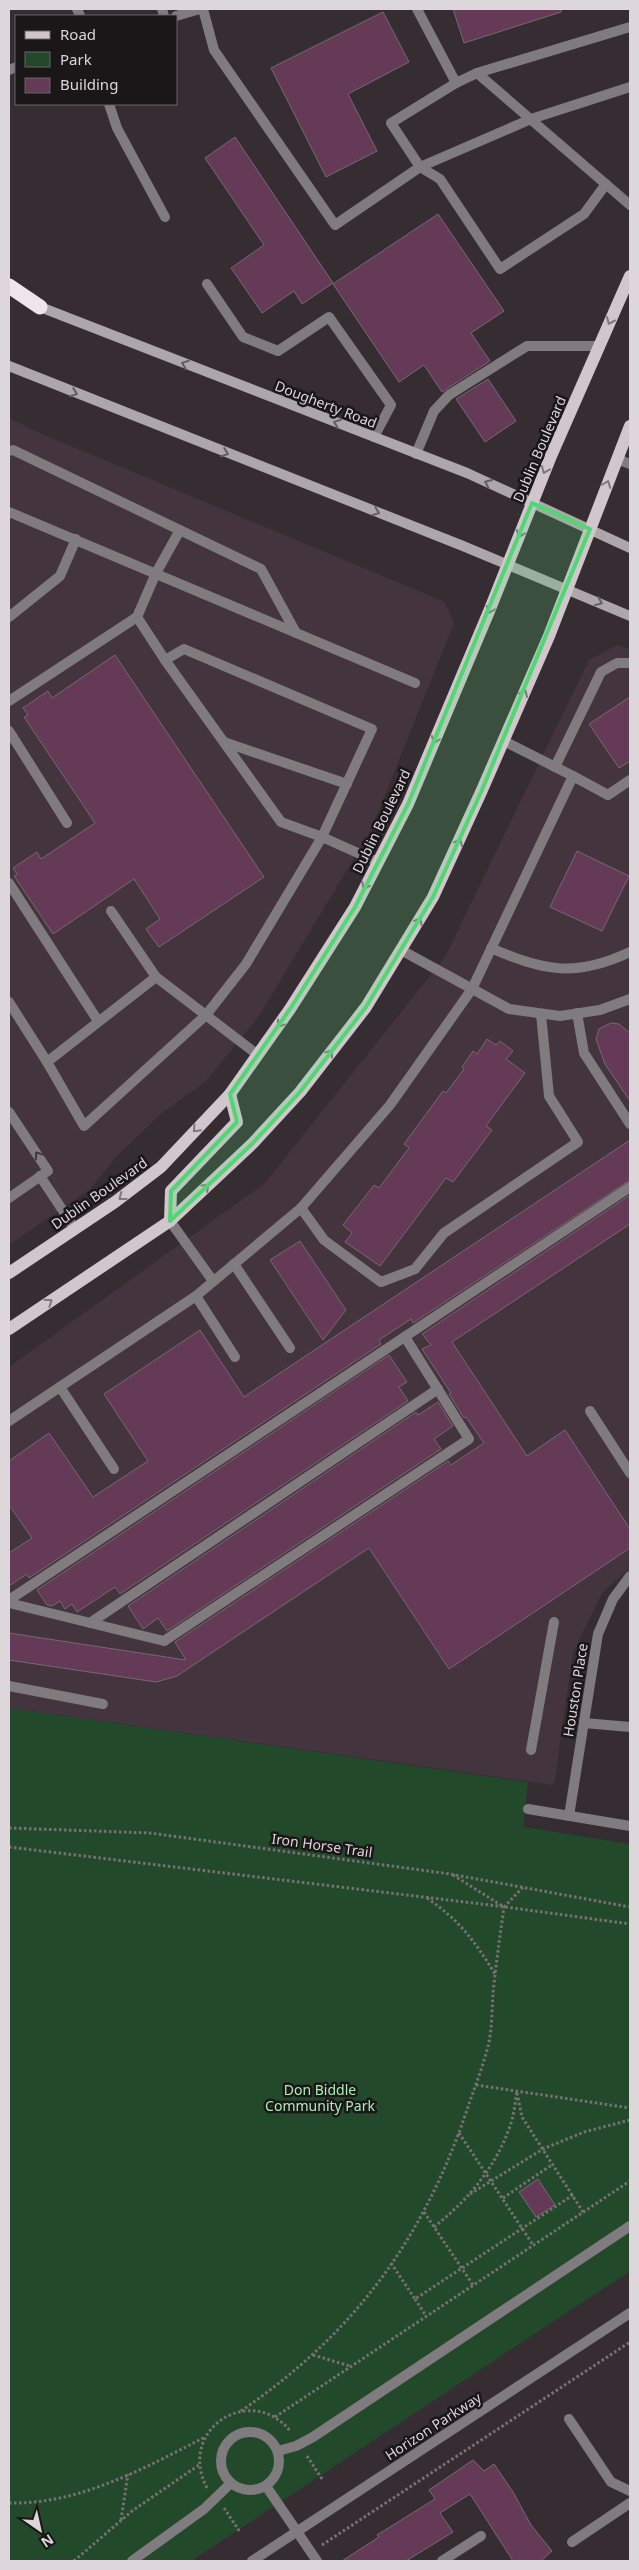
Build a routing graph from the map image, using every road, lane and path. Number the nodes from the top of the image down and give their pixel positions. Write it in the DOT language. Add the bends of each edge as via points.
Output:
graph roads {
  1 [pos="201,9"];
  2 [pos="417,9"];
  3 [pos="178,15"];
  4 [pos="630,27"];
  5 [pos="477,73"];
  6 [pos="456,83"];
  7 [pos="630,87"];
  8 [pos="109,105"];
  9 [pos="531,119"];
  10 [pos="420,167"];
  11 [pos="606,184"];
  12 [pos="630,205"];
  13 [pos="165,217"];
  14 [pos="630,276"];
  15 [pos="207,284"];
  16 [pos="9,286"];
  17 [pos="9,295"];
  18 [pos="40,307"];
  19 [pos="600,346"];
  20 [pos="9,366"];
  21 [pos="630,426"];
  22 [pos="374,437"];
  23 [pos="9,451"];
  24 [pos="416,454"];
  25 [pos="617,458"];
  26 [pos="630,464"];
  27 [pos="532,503"];
  28 [pos="9,512"];
  29 [pos="590,529"];
  30 [pos="180,530"];
  31 [pos="76,539"];
  32 [pos="630,548"];
  33 [pos="508,564"];
  34 [pos="156,573"];
  35 [pos="567,589"];
  36 [pos="10,613"];
  37 [pos="630,616"];
  38 [pos="137,618"];
  39 [pos="296,633"];
  40 [pos="164,660"];
  41 [pos="630,663"];
  42 [pos="415,683"];
  43 [pos="9,701"];
  44 [pos="9,732"];
  45 [pos="504,741"];
  46 [pos="224,742"];
  47 [pos="555,767"];
  48 [pos="573,776"];
  49 [pos="630,780"];
  50 [pos="347,784"];
  51 [pos="67,823"];
  52 [pos="322,837"];
  53 [pos="378,862"];
  54 [pos="9,883"];
  55 [pos="111,911"];
  56 [pos="491,948"];
  57 [pos="402,950"];
  58 [pos="630,952"];
  59 [pos="156,977"];
  60 [pos="472,989"];
  61 [pos="630,999"];
  62 [pos="9,1002"];
  63 [pos="541,1014"];
  64 [pos="577,1014"];
  65 [pos="206,1015"];
  66 [pos="98,1022"];
  67 [pos="258,1055"];
  68 [pos="47,1062"];
  69 [pos="230,1094"];
  70 [pos="9,1112"];
  71 [pos="630,1124"];
  72 [pos="40,1176"];
  73 [pos="630,1187"];
  74 [pos="9,1198"];
  75 [pos="301,1208"];
  76 [pos="170,1221"];
  77 [pos="75,1229"];
  78 [pos="234,1264"];
  79 [pos="9,1273"];
  80 [pos="213,1282"];
  81 [pos="196,1296"];
  82 [pos="9,1329"];
  83 [pos="405,1337"];
  84 [pos="290,1348"];
  85 [pos="235,1357"];
  86 [pos="60,1387"];
  87 [pos="438,1389"];
  88 [pos="590,1412"];
  89 [pos="9,1421"];
  90 [pos="114,1470"];
  91 [pos="630,1473"];
  92 [pos="630,1576"];
  93 [pos="9,1602"];
  94 [pos="554,1622"];
  95 [pos="90,1623"];
  96 [pos="9,1686"];
  97 [pos="103,1704"];
  98 [pos="584,1722"];
  99 [pos="630,1727"];
  100 [pos="531,1750"];
  101 [pos="528,1809"];
  102 [pos="569,1816"];
  103 [pos="630,1826"];
  104 [pos="9,1828"];
  105 [pos="9,1847"];
  106 [pos="450,1874"];
  107 [pos="524,1886"];
  108 [pos="427,1897"];
  109 [pos="504,1907"];
  110 [pos="630,1907"];
  111 [pos="630,1924"];
  112 [pos="496,1975"];
  113 [pos="476,2085"];
  114 [pos="517,2092"];
  115 [pos="630,2108"];
  116 [pos="630,2120"];
  117 [pos="459,2133"];
  118 [pos="543,2149"];
  119 [pos="553,2164"];
  120 [pos="486,2173"];
  121 [pos="491,2181"];
  122 [pos="630,2181"];
  123 [pos="470,2194"];
  124 [pos="573,2195"];
  125 [pos="502,2198"];
  126 [pos="424,2212"];
  127 [pos="583,2212"];
  128 [pos="630,2226"];
  129 [pos="434,2227"];
  130 [pos="522,2228"];
  131 [pos="533,2245"];
  132 [pos="391,2264"];
  133 [pos="462,2268"];
  134 [pos="473,2285"];
  135 [pos="415,2299"];
  136 [pos="630,2313"];
  137 [pos="426,2316"];
  138 [pos="630,2342"];
  139 [pos="313,2355"];
  140 [pos="350,2366"];
  141 [pos="242,2411"];
  142 [pos="275,2416"];
  143 [pos="569,2419"];
  144 [pos="206,2436"];
  145 [pos="300,2445"];
  146 [pos="278,2451"];
  147 [pos="200,2465"];
  148 [pos="128,2474"];
  149 [pos="322,2478"];
  150 [pos="231,2483"];
  151 [pos="266,2486"];
  152 [pos="630,2491"];
  153 [pos="216,2499"];
  154 [pos="9,2503"];
  155 [pos="630,2503"];
  156 [pos="121,2520"];
  157 [pos="240,2532"];
  158 [pos="298,2532"];
  159 [pos="480,2536"];
  160 [pos="572,2542"];
  161 [pos="314,2557"];
  162 [pos="74,2561"];
  163 [pos="132,2561"];
  164 [pos="252,2561"];
  165 [pos="442,2561"];
  1 -- 3 [label="street"];
  1 -- 10 [label="street" via="214,50 335,225"];
  2 -- 6 [label="street"];
  4 -- 5 [label="street"];
  5 -- 6 [label="street"];
  5 -- 9 [label="street"];
  6 -- 10 [label="street" via="391,123"];
  7 -- 9 [label="street"];
  8 -- 13 [label="street" via="117,128"];
  9 -- 10 [label="street"];
  9 -- 11 [label="street"];
  10 -- 11 [label="street" via="440,179 500,269 584,214"];
  11 -- 12 [label="street"];
  14 -- 19 [label="main road, Dublin Boulevard, one-way"];
  15 -- 22 [label="street" via="243,336 278,351 329,317 391,405"];
  16 -- 18 [label="highway"];
  17 -- 18 [label="main road, Dougherty Road"];
  22 -- 18 [label="main road, Dougherty Road, one-way"];
  19 -- 24 [label="street" via="527,346 449,395 434,411"];
  19 -- 27 [label="main road, Dublin Boulevard, one-way"];
  20 -- 33 [label="main road, one-way"];
  21 -- 25 [label="main road"];
  22 -- 24 [label="main road, Dougherty Road"];
  23 -- 30 [label="street" via="13,450"];
  27 -- 24 [label="main road, Dougherty Road, one-way"];
  25 -- 26 [label="street"];
  29 -- 25 [label="main road, one-way"];
  27 -- 29 [label="main road, Dougherty Road"];
  27 -- 33 [label="main road, Dublin Boulevard, one-way"];
  28 -- 31 [label="street"];
  29 -- 32 [label="main road, Dougherty Road"];
  29 -- 35 [label="main road"];
  30 -- 34 [label="street"];
  30 -- 39 [label="street" via="261,569"];
  31 -- 34 [label="street"];
  31 -- 36 [label="street" via="60,576"];
  33 -- 35 [label="main road"];
  33 -- 53 [label="main road, Dublin Boulevard, one-way" via="408,804"];
  34 -- 38 [label="street"];
  34 -- 39 [label="street"];
  35 -- 37 [label="main road, one-way"];
  45 -- 35 [label="main road, one-way"];
  38 -- 40 [label="street"];
  38 -- 43 [label="street"];
  39 -- 42 [label="street"];
  40 -- 46 [label="street"];
  40 -- 50 [label="street" via="184,649 372,729"];
  41 -- 47 [label="street" via="618,663 601,672"];
  44 -- 51 [label="street"];
  45 -- 47 [label="street"];
  57 -- 45 [label="main road, one-way" via="433,897"];
  46 -- 50 [label="street"];
  46 -- 52 [label="street" via="281,822"];
  47 -- 48 [label="street"];
  48 -- 49 [label="street" via="608,795"];
  48 -- 56 [label="street"];
  50 -- 52 [label="street"];
  52 -- 53 [label="street"];
  52 -- 65 [label="street" via="246,964"];
  53 -- 67 [label="main road, Dublin Boulevard, one-way" via="350,915"];
  54 -- 66 [label="street"];
  55 -- 59 [label="street"];
  56 -- 58 [label="street" via="540,967 572,970 605,964"];
  56 -- 60 [label="street"];
  57 -- 60 [label="street"];
  76 -- 57 [label="main road, one-way" via="253,1143 300,1092 366,1007"];
  59 -- 65 [label="street"];
  59 -- 66 [label="street"];
  60 -- 63 [label="street" via="509,1010"];
  60 -- 75 [label="street" via="390,1105"];
  61 -- 64 [label="street"];
  62 -- 68 [label="street"];
  63 -- 64 [label="street"];
  63 -- 75 [label="street" via="549,1096 578,1142 444,1232 415,1269 382,1282 324,1240"];
  64 -- 71 [label="street" via="584,1053"];
  65 -- 67 [label="street"];
  65 -- 68 [label="street" via="84,1126"];
  66 -- 68 [label="street"];
  67 -- 69 [label="main road, Dublin Boulevard"];
  69 -- 76 [label="main road" via="237,1122 171,1191"];
  69 -- 77 [label="main road, Dublin Boulevard, one-way" via="161,1167"];
  72 -- 70 [label="street, one-way" via="48,1171"];
  72 -- 74 [label="street"];
  72 -- 77 [label="street"];
  73 -- 83 [label="street"];
  75 -- 78 [label="street"];
  76 -- 80 [label="street"];
  82 -- 76 [label="main road, one-way"];
  77 -- 79 [label="main road, Dublin Boulevard"];
  78 -- 80 [label="street"];
  78 -- 84 [label="street"];
  80 -- 81 [label="street"];
  81 -- 85 [label="street"];
  81 -- 86 [label="street"];
  83 -- 87 [label="street"];
  83 -- 93 [label="street"];
  86 -- 89 [label="street"];
  86 -- 90 [label="street"];
  87 -- 95 [label="street"];
  87 -- 95 [label="street" via="469,1439 164,1641"];
  88 -- 91 [label="street"];
  92 -- 98 [label="street, Houston Place" via="613,1599 598,1634"];
  93 -- 95 [label="street"];
  94 -- 100 [label="street"];
  96 -- 97 [label="street"];
  98 -- 99 [label="street"];
  98 -- 102 [label="street, Houston Place"];
  101 -- 102 [label="street"];
  102 -- 103 [label="street"];
  104 -- 106 [label="path, Iron Horse Trail" via="150,1832"];
  105 -- 108 [label="path"];
  106 -- 107 [label="path, Iron Horse Trail"];
  106 -- 109 [label="path"];
  107 -- 109 [label="path"];
  107 -- 110 [label="path, Iron Horse Trail"];
  108 -- 109 [label="path"];
  108 -- 112 [label="path" via="473,1938"];
  109 -- 111 [label="path"];
  109 -- 112 [label="path"];
  112 -- 113 [label="path" via="489,2042"];
  113 -- 114 [label="path"];
  113 -- 117 [label="path"];
  114 -- 115 [label="path"];
  114 -- 118 [label="path" via="522,2117"];
  114 -- 120 [label="path" via="511,2124"];
  116 -- 118 [label="path" via="584,2132"];
  117 -- 120 [label="path"];
  117 -- 126 [label="path"];
  118 -- 119 [label="path"];
  118 -- 121 [label="path"];
  119 -- 124 [label="path"];
  119 -- 125 [label="path"];
  120 -- 121 [label="path"];
  120 -- 123 [label="path"];
  121 -- 123 [label="path"];
  121 -- 125 [label="path"];
  122 -- 127 [label="path"];
  123 -- 129 [label="path"];
  124 -- 127 [label="path"];
  124 -- 130 [label="path"];
  125 -- 130 [label="path"];
  126 -- 129 [label="path"];
  126 -- 132 [label="path"];
  127 -- 131 [label="path"];
  128 -- 145 [label="street"];
  129 -- 133 [label="path"];
  130 -- 131 [label="path"];
  130 -- 133 [label="path"];
  131 -- 134 [label="path"];
  132 -- 135 [label="path"];
  132 -- 139 [label="path" via="373,2290"];
  133 -- 134 [label="path"];
  133 -- 135 [label="path"];
  134 -- 137 [label="path"];
  135 -- 137 [label="path"];
  136 -- 158 [label="street, Horizon Parkway"];
  137 -- 140 [label="path"];
  138 -- 161 [label="path"];
  139 -- 140 [label="path"];
  139 -- 141 [label="path"];
  140 -- 142 [label="path"];
  141 -- 142 [label="path"];
  141 -- 144 [label="path" via="221,2420"];
  142 -- 145 [label="path"];
  143 -- 152 [label="street" via="611,2482"];
  144 -- 147 [label="path" via="201,2447"];
  144 -- 148 [label="path"];
  145 -- 146 [label="street"];
  145 -- 149 [label="path"];
  146 -- 150 [label="street" via="268,2437 259,2433 234,2437 223,2449 221,2458 224,2476"];
  146 -- 151 [label="street" via="278,2471"];
  147 -- 153 [label="path" via="203,2480"];
  147 -- 156 [label="path"];
  148 -- 154 [label="path" via="104,2485 52,2499"];
  148 -- 156 [label="path"];
  150 -- 151 [label="street" via="248,2490"];
  150 -- 153 [label="street"];
  151 -- 158 [label="street"];
  153 -- 157 [label="path"];
  153 -- 163 [label="street"];
  155 -- 160 [label="street"];
  156 -- 162 [label="path"];
  158 -- 161 [label="street"];
  158 -- 164 [label="street, Horizon Parkway"];
  159 -- 165 [label="street"];
}
